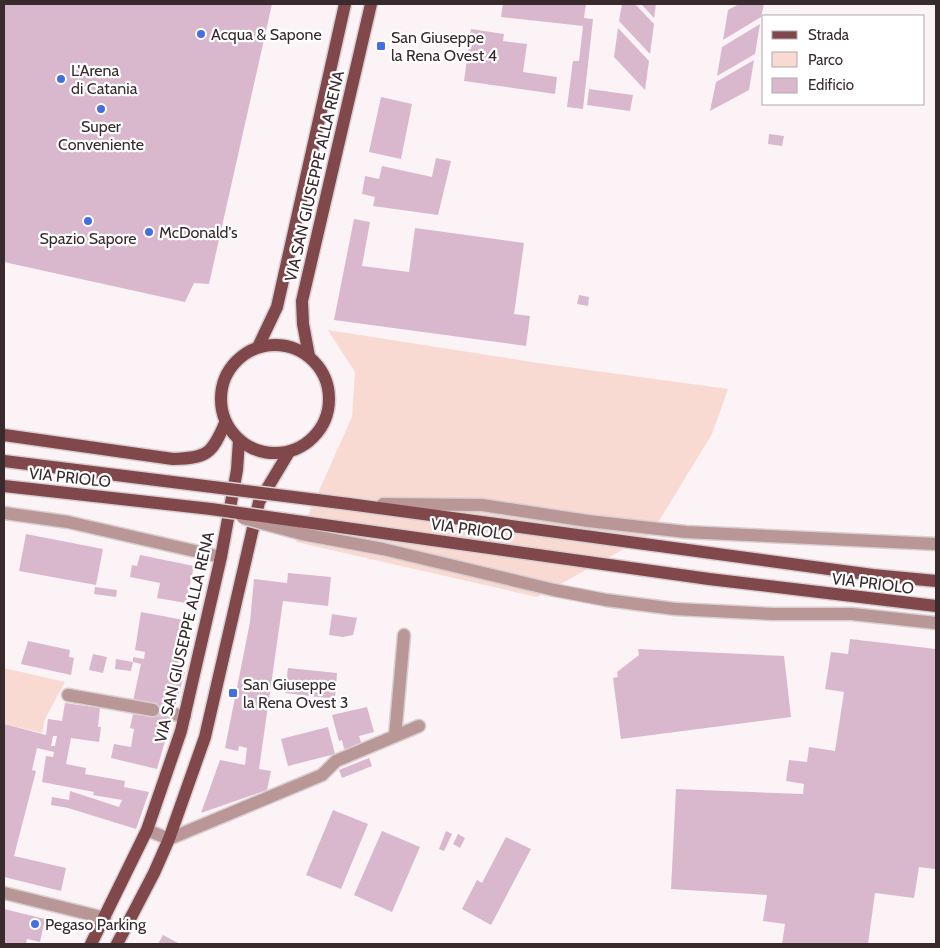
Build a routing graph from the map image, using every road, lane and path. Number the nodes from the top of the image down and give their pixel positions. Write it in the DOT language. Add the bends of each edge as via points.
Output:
graph roads {
  1 [pos="345,4"];
  2 [pos="370,4"];
  3 [pos="258,347"];
  4 [pos="309,356"];
  5 [pos="226,423"];
  6 [pos="4,435"];
  7 [pos="239,440"];
  8 [pos="289,452"];
  9 [pos="4,462"];
  10 [pos="4,486"];
  11 [pos="350,504"];
  12 [pos="211,509"];
  13 [pos="4,513"];
  14 [pos="936,544"];
  15 [pos="221,557"];
  16 [pos="936,581"];
  17 [pos="936,606"];
  18 [pos="936,623"];
  19 [pos="404,635"];
  20 [pos="68,695"];
  21 [pos="153,710"];
  22 [pos="419,726"];
  23 [pos="395,736"];
  24 [pos="146,830"];
  25 [pos="169,839"];
  26 [pos="4,893"];
  27 [pos="105,918"];
  28 [pos="91,944"];
  29 [pos="117,944"];
  1 -- 3 [label="main road, VIA SAN GIUSEPPE ALLA RENA" via="277,307"];
  2 -- 4 [label="main road, VIA SAN GIUSEPPE ALLA RENA" via="302,301"];
  3 -- 4 [label="main road" via="275,344 293,347"];
  3 -- 5 [label="main road" via="232,365 223,382 220,402"];
  4 -- 8 [label="main road" via="322,371 329,390 329,410 321,429 307,443"];
  5 -- 6 [label="main road" via="207,454 173,459"];
  5 -- 7 [label="main road"];
  7 -- 8 [label="main road" via="271,454"];
  7 -- 15 [label="main road, VIA SAN GIUSEPPE ALLA RENA" via="237,470"];
  8 -- 25 [label="main road" via="259,502 204,737"];
  9 -- 11 [label="main road, VIA PRIOLO, bridge"];
  10 -- 12 [label="main road, VIA PRIOLO"];
  11 -- 14 [label="street" via="482,505 686,532"];
  11 -- 16 [label="main road, VIA PRIOLO" via="863,574"];
  12 -- 17 [label="main road, VIA PRIOLO, bridge" via="709,579"];
  12 -- 18 [label="street, bridge" via="302,534 606,600 675,609 852,614"];
  13 -- 15 [label="street" via="68,522"];
  15 -- 24 [label="main road, VIA SAN GIUSEPPE ALLA RENA" via="179,715 181,731"];
  19 -- 23 [label="street"];
  20 -- 21 [label="street"];
  22 -- 23 [label="street"];
  23 -- 25 [label="street" via="336,762 322,775"];
  24 -- 25 [label="street"];
  24 -- 27 [label="main road, VIA SAN GIUSEPPE ALLA RENA"];
  25 -- 29 [label="main road"];
  26 -- 27 [label="street"];
  27 -- 28 [label="main road, VIA SAN GIUSEPPE ALLA RENA"];
}
